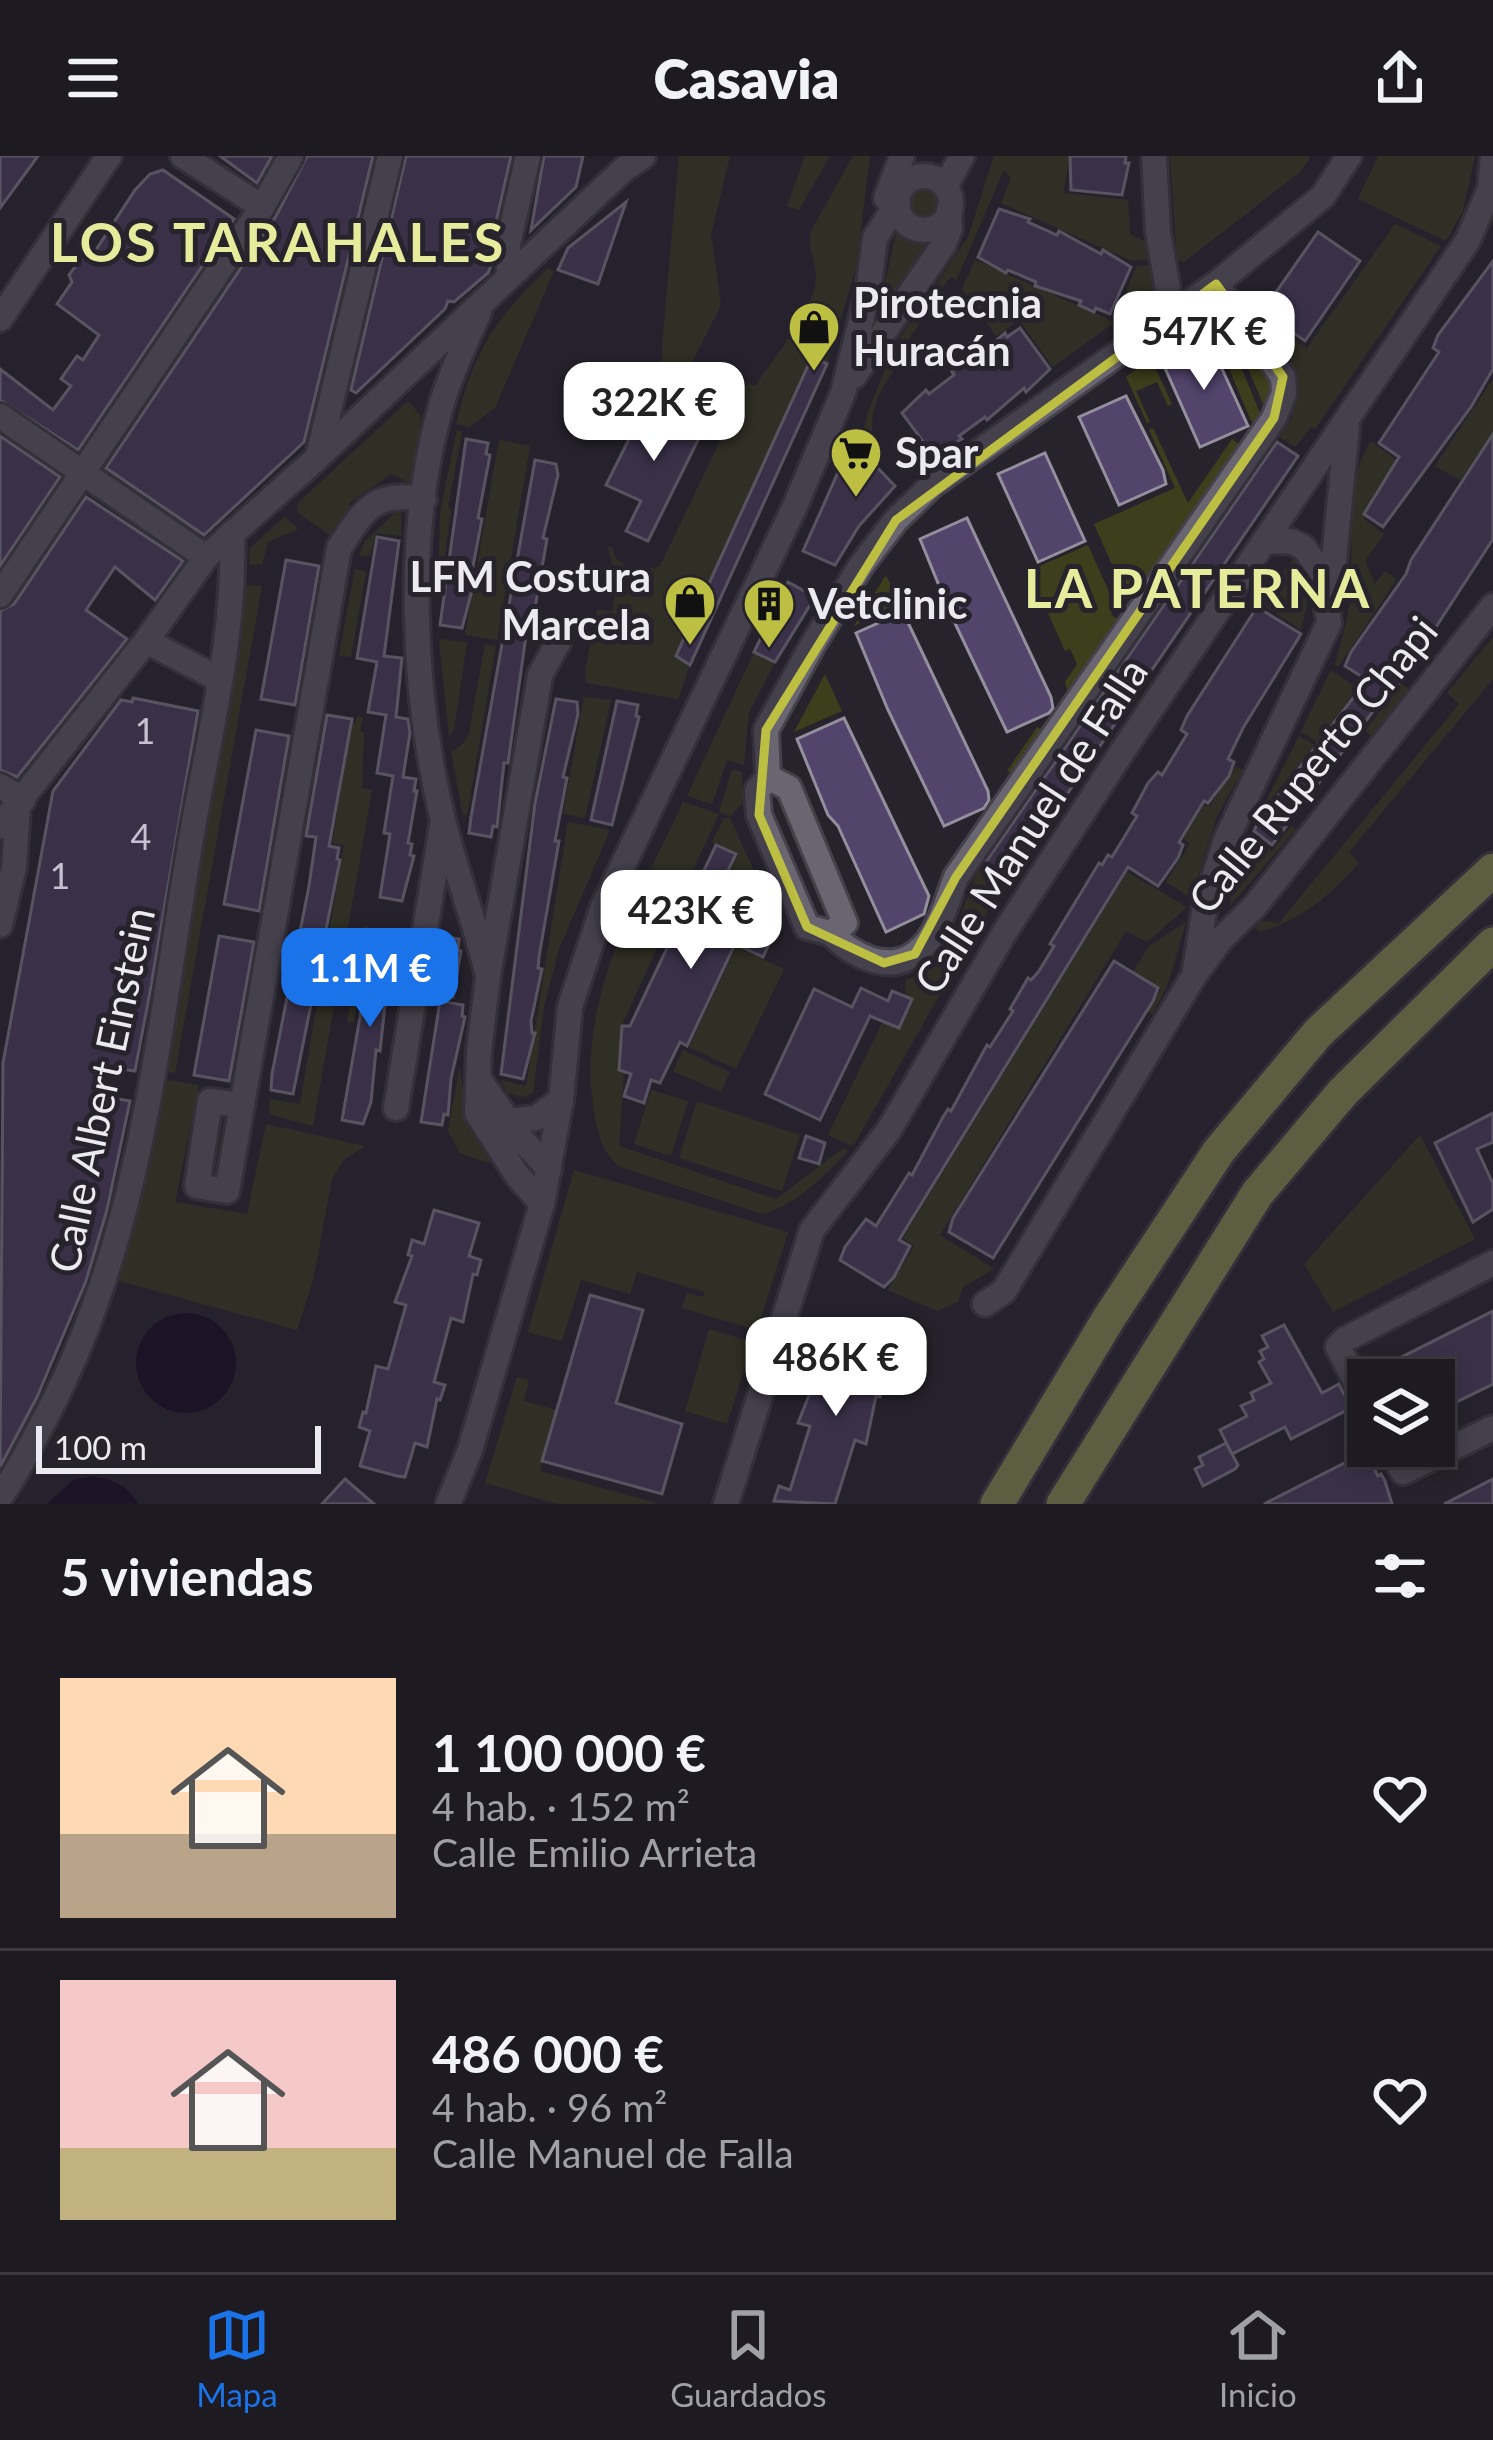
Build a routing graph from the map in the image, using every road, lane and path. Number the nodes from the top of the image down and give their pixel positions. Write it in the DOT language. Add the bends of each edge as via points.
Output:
graph roads {
  1 [pos="109,156"];
  2 [pos="183,156"];
  3 [pos="291,156"];
  4 [pos="390,156"];
  5 [pos="528,156"];
  6 [pos="643,156"];
  7 [pos="902,156"];
  8 [pos="962,156"];
  9 [pos="1154,156"];
  10 [pos="1349,156"];
  11 [pos="1492,156"];
  12 [pos="920,165"];
  13 [pos="948,197"];
  14 [pos="898,202"];
  15 [pos="262,207"];
  16 [pos="875,238"];
  17 [pos="509,276"];
  18 [pos="1216,284"];
  19 [pos="483,301"];
  20 [pos="1172,313"];
  21 [pos="0,319"];
  22 [pos="406,374"];
  23 [pos="843,393"];
  24 [pos="441,406"];
  25 [pos="0,416"];
  26 [pos="1348,420"];
  27 [pos="317,458"];
  28 [pos="82,473"];
  29 [pos="424,499"];
  30 [pos="232,533"];
  31 [pos="1264,542"];
  32 [pos="206,557"];
  33 [pos="0,595"];
  34 [pos="1493,606"];
  35 [pos="1329,622"];
  36 [pos="146,641"];
  37 [pos="559,641"];
  38 [pos="219,679"];
  39 [pos="768,777"];
  40 [pos="0,785"];
  41 [pos="21,804"];
  42 [pos="443,819"];
  43 [pos="0,826"];
  44 [pos="7,857"];
  45 [pos="1493,870"];
  46 [pos="0,925"];
  47 [pos="830,933"];
  48 [pos="1493,944"];
  49 [pos="1195,974"];
  50 [pos="488,976"];
  51 [pos="480,1081"];
  52 [pos="561,1100"];
  53 [pos="240,1105"];
  54 [pos="396,1108"];
  55 [pos="510,1121"];
  56 [pos="549,1169"];
  57 [pos="542,1204"];
  58 [pos="1493,1263"];
  59 [pos="985,1304"];
  60 [pos="1347,1364"];
  61 [pos="1493,1428"];
  62 [pos="1455,1446"];
  63 [pos="470,1450"];
  64 [pos="0,1497"];
  65 [pos="448,1504"];
  66 [pos="465,1504"];
  67 [pos="726,1504"];
  68 [pos="997,1504"];
  69 [pos="1065,1504"];
  1 -- 21 [label="street"];
  2 -- 15 [label="street"];
  3 -- 15 [label="street"];
  4 -- 27 [label="street"];
  5 -- 17 [label="street"];
  6 -- 17 [label="street"];
  7 -- 16 [label="street"];
  8 -- 13 [label="street"];
  9 -- 20 [label="street"];
  10 -- 18 [label="street" via="1323,196"];
  11 -- 26 [label="street, Calle Manuel de Falla" via="1490,189 1468,240"];
  12 -- 13 [label="street"];
  12 -- 14 [label="street"];
  13 -- 14 [label="street" via="946,217 934,229 916,230"];
  13 -- 23 [label="street" via="944,244"];
  14 -- 16 [label="street"];
  15 -- 28 [label="street"];
  16 -- 23 [label="street"];
  17 -- 19 [label="street"];
  18 -- 20 [label="street"];
  18 -- 47 [label="street" via="1283,377 1274,418 956,877 916,954 884,962 849,952"];
  19 -- 22 [label="street"];
  19 -- 24 [label="street"];
  20 -- 39 [label="street" via="932,485 896,520 766,730"];
  22 -- 24 [label="street"];
  22 -- 27 [label="street"];
  23 -- 52 [label="street" via="603,907 570,1006"];
  24 -- 29 [label="street"];
  25 -- 28 [label="street"];
  26 -- 31 [label="street, Calle Manuel de Falla"];
  26 -- 35 [label="street"];
  27 -- 30 [label="street"];
  28 -- 32 [label="street"];
  28 -- 33 [label="street"];
  29 -- 42 [label="street" via="416,585 420,675"];
  29 -- 53 [label="street" via="397,495 367,507 339,548"];
  30 -- 32 [label="street"];
  30 -- 38 [label="street, Calle Albert Einstein"];
  31 -- 35 [label="street" via="1303,547 1322,572"];
  31 -- 67 [label="street, Calle Manuel de Falla" via="1006,930 889,1130 812,1230"];
  32 -- 36 [label="street"];
  34 -- 49 [label="street, Calle Ruperto Chapi"];
  35 -- 49 [label="street" via="1226,840"];
  36 -- 38 [label="street"];
  36 -- 41 [label="street"];
  37 -- 50 [label="street" via="540,675"];
  38 -- 64 [label="street, Calle Albert Einstein" via="123,1226 93,1318"];
  39 -- 47 [label="street" via="757,791 759,815 807,927"];
  39 -- 47 [label="street" via="789,788 845,923"];
  40 -- 41 [label="street"];
  41 -- 43 [label="street"];
  41 -- 44 [label="street"];
  42 -- 50 [label="street"];
  42 -- 54 [label="street"];
  44 -- 46 [label="street"];
  45 -- 68 [label="highway" via="1318,1033 1219,1151"];
  48 -- 69 [label="highway" via="1343,1092 1257,1194"];
  49 -- 59 [label="street" via="1004,1291"];
  50 -- 51 [label="street"];
  51 -- 55 [label="street"];
  51 -- 57 [label="street" via="477,1113"];
  52 -- 55 [label="street" via="536,1118"];
  52 -- 56 [label="street"];
  55 -- 56 [label="street"];
  56 -- 57 [label="street"];
  57 -- 63 [label="street"];
  58 -- 60 [label="street" via="1344,1340 1338,1347"];
  61 -- 62 [label="street"];
  63 -- 65 [label="street"];
  63 -- 66 [label="street"];
}
